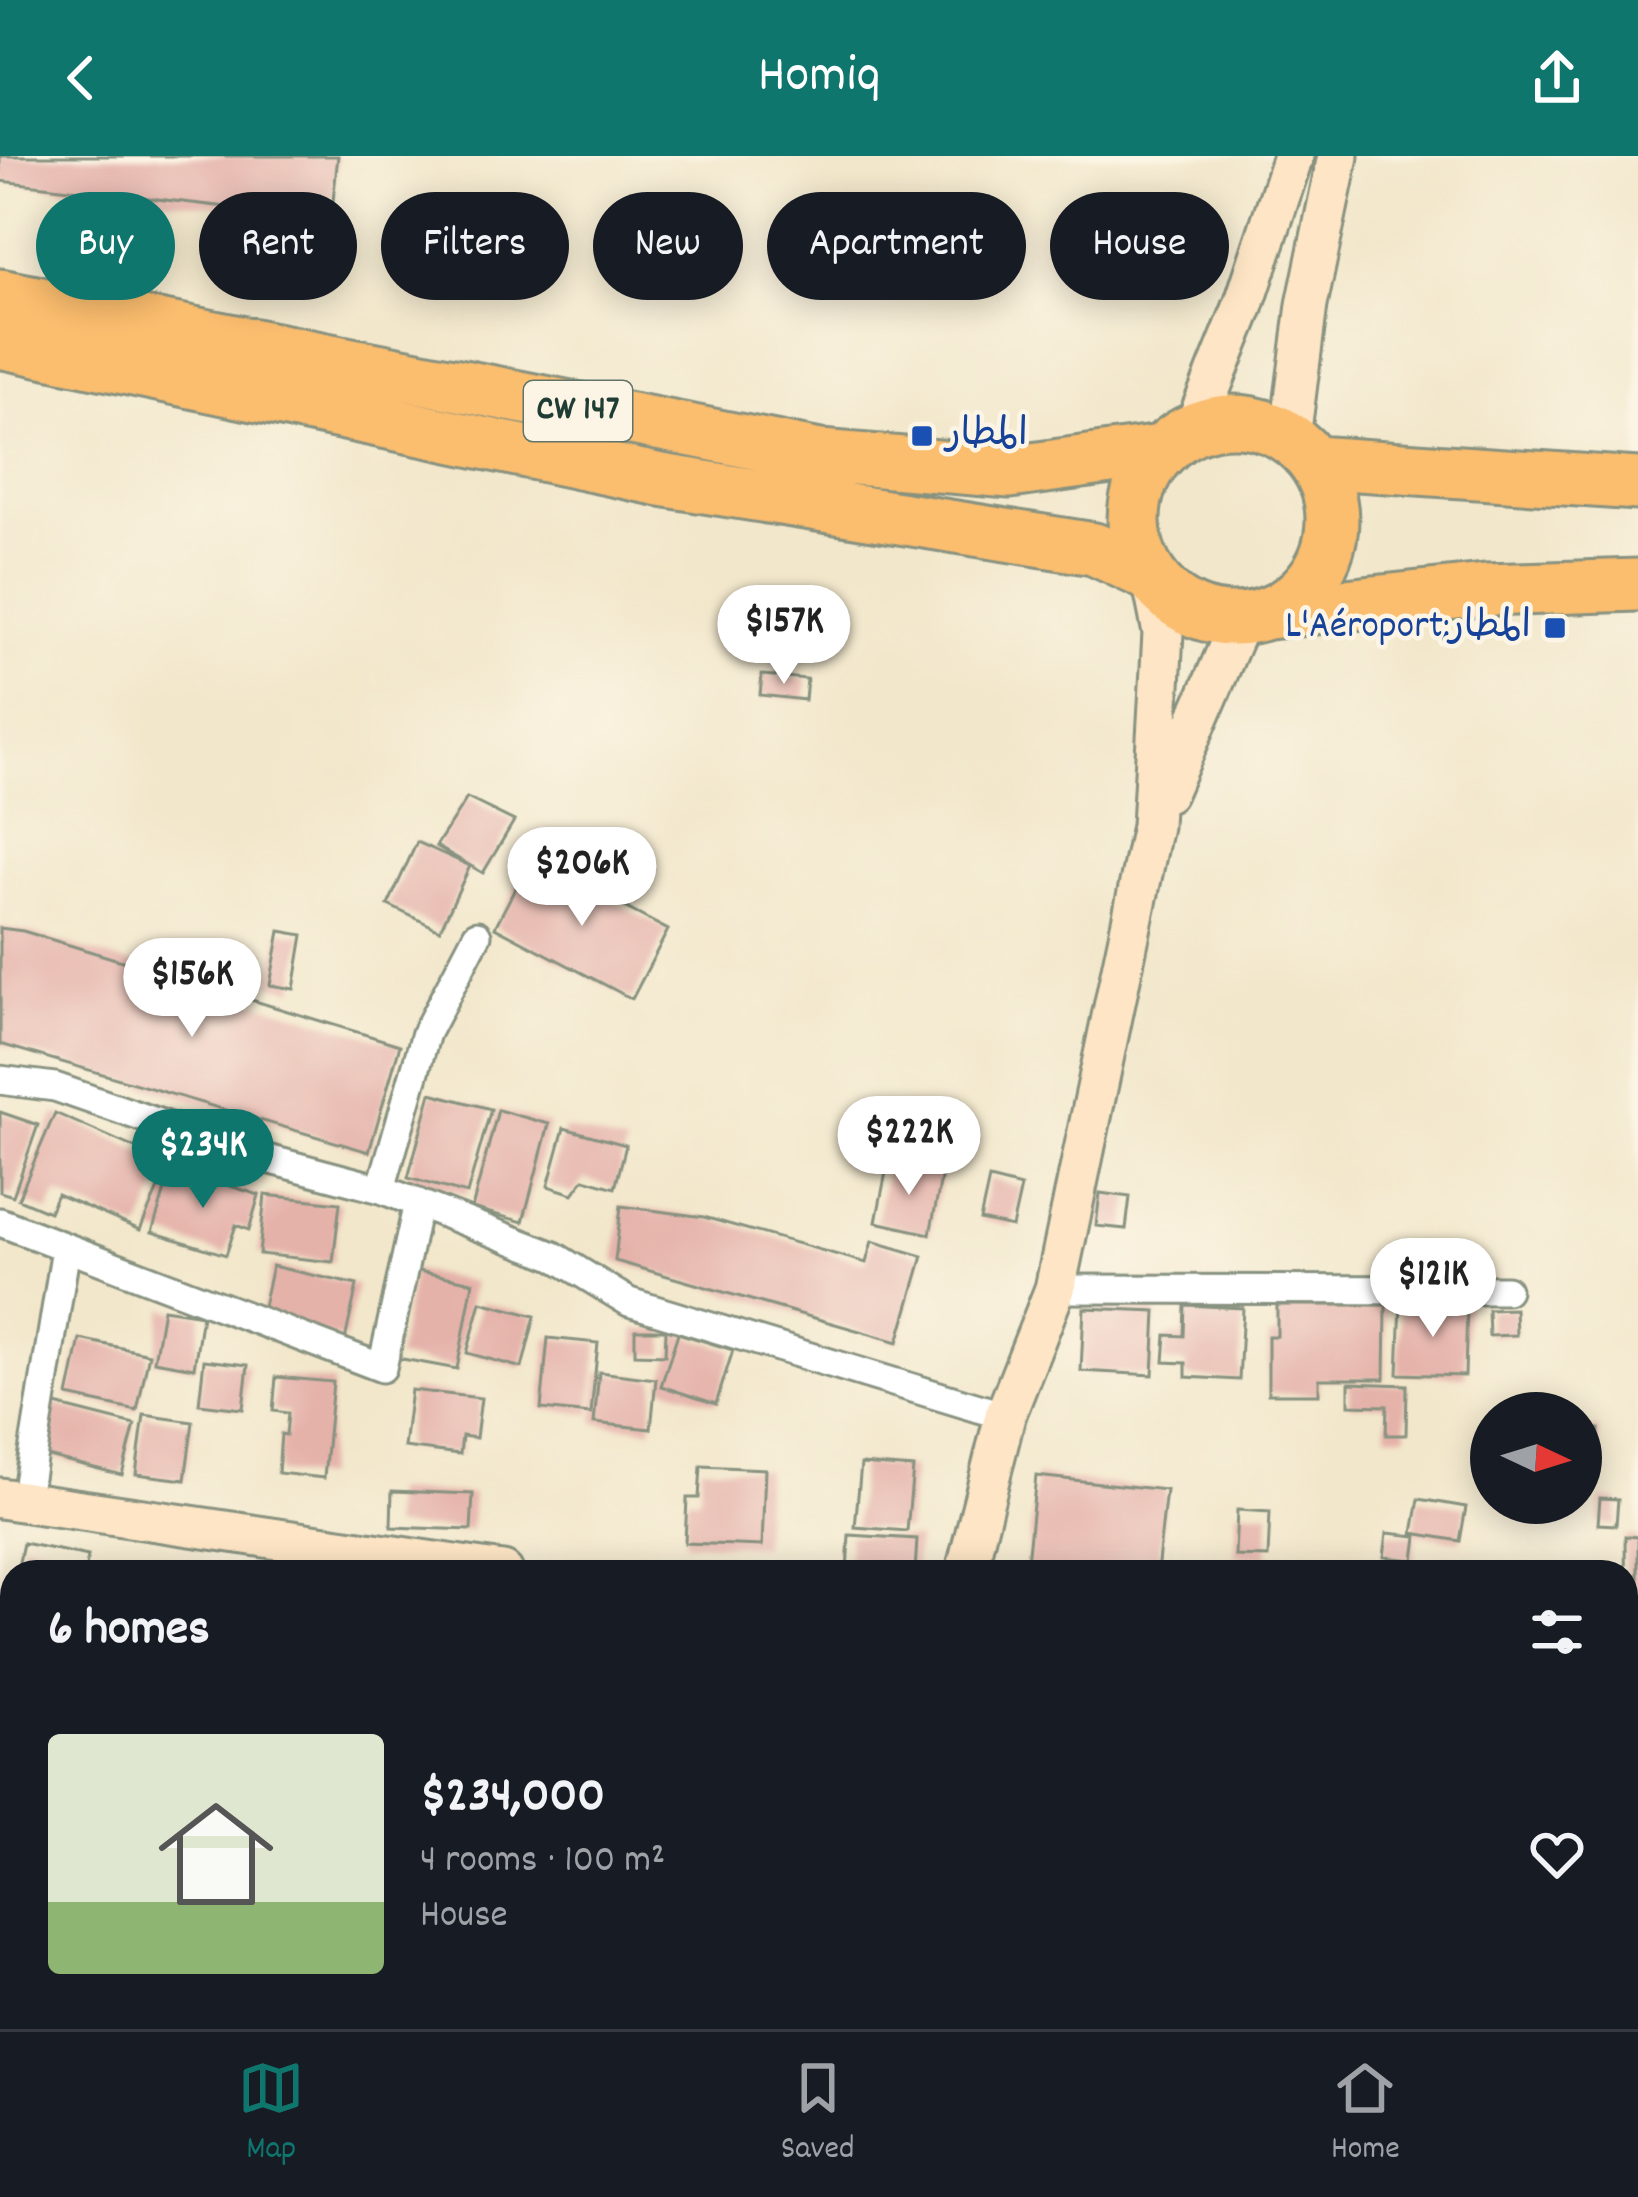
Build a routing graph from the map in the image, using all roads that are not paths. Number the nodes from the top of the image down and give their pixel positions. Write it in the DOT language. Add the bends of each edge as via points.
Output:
graph roads {
  1 [pos="1293,156"];
  2 [pos="1338,156"];
  3 [pos="0,296"];
  4 [pos="0,342"];
  5 [pos="1178,440"];
  6 [pos="1302,450"];
  7 [pos="1638,484"];
  8 [pos="1151,576"];
  9 [pos="1638,585"];
  10 [pos="1252,616"];
  11 [pos="1152,826"];
  12 [pos="477,935"];
  13 [pos="0,1080"];
  14 [pos="380,1189"];
  15 [pos="418,1203"];
  16 [pos="0,1222"];
  17 [pos="66,1248"];
  18 [pos="1055,1289"];
  19 [pos="1506,1291"];
  20 [pos="1005,1417"];
  21 [pos="12,1500"];
  22 [pos="393,1560"];
  23 [pos="969,1560"];
  1 -- 5 [label="street" via="1244,305"];
  2 -- 6 [label="street" via="1307,305"];
  3 -- 5 [label="highway, CW 147" via="820,456 1010,472"];
  4 -- 8 [label="highway, CW 147" via="661,480 1094,549"];
  5 -- 6 [label="highway" via="1226,420 1259,424"];
  5 -- 8 [label="highway" via="1143,479 1134,511"];
  6 -- 7 [label="highway"];
  6 -- 10 [label="highway" via="1328,490 1327,551 1291,600"];
  8 -- 10 [label="highway" via="1191,610"];
  8 -- 11 [label="street" via="1163,633"];
  9 -- 10 [label="highway" via="1485,590"];
  10 -- 11 [label="street"];
  11 -- 18 [label="street"];
  12 -- 14 [label="street" via="426,1033"];
  13 -- 14 [label="street" via="55,1087 245,1153"];
  14 -- 15 [label="street"];
  15 -- 17 [label="street" via="382,1368"];
  15 -- 20 [label="street" via="554,1256 629,1302"];
  16 -- 17 [label="street"];
  17 -- 21 [label="street"];
  18 -- 19 [label="street"];
  18 -- 20 [label="street"];
  20 -- 23 [label="street"];
  21 -- 22 [label="street"];
}
